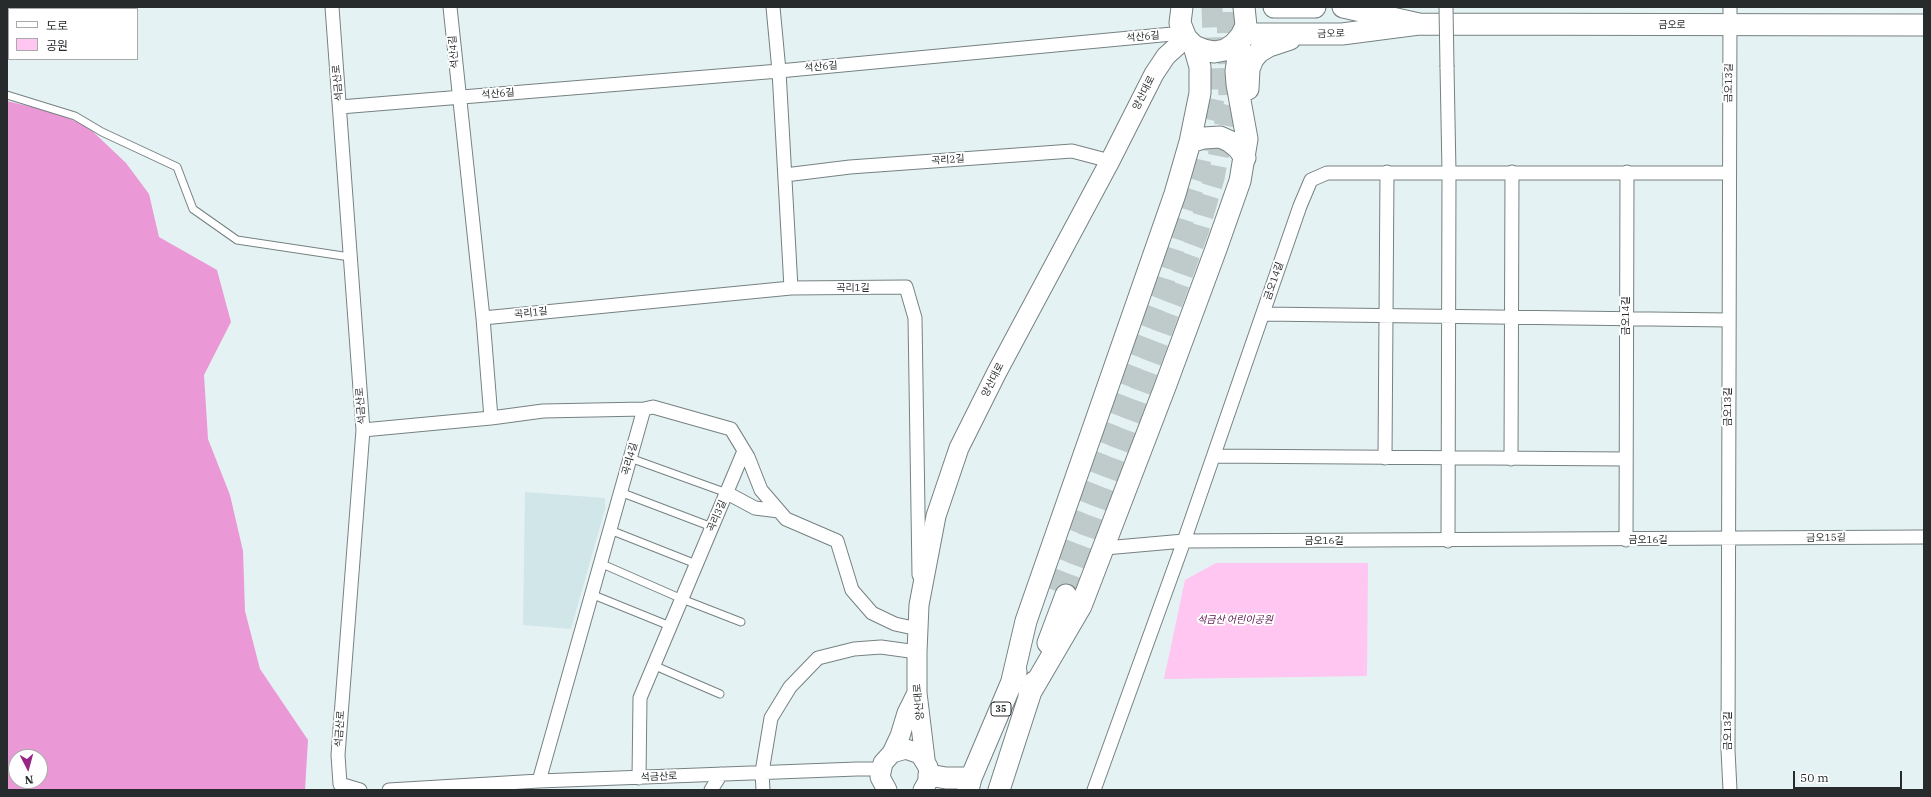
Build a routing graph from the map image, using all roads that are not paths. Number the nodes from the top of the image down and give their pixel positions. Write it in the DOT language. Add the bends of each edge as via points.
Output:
graph roads {
  1 [pos="332,7"];
  2 [pos="450,7"];
  3 [pos="773,7"];
  4 [pos="1182,7"];
  5 [pos="1244,7"];
  6 [pos="1274,7"];
  7 [pos="1316,7"];
  8 [pos="1344,7"];
  9 [pos="1446,7"];
  10 [pos="1730,16"];
  11 [pos="1420,24"];
  12 [pos="1924,25"];
  13 [pos="1310,34"];
  14 [pos="1242,35"];
  15 [pos="1187,39"];
  16 [pos="779,71"];
  17 [pos="7,95"];
  18 [pos="458,97"];
  19 [pos="340,106"];
  20 [pos="1190,142"];
  21 [pos="1246,149"];
  22 [pos="1110,161"];
  23 [pos="1387,172"];
  24 [pos="1449,172"];
  25 [pos="1512,172"];
  26 [pos="1627,172"];
  27 [pos="1728,173"];
  28 [pos="785,175"];
  29 [pos="350,257"];
  30 [pos="791,288"];
  31 [pos="1263,314"];
  32 [pos="1386,315"];
  33 [pos="1449,316"];
  34 [pos="1511,317"];
  35 [pos="483,318"];
  36 [pos="1626,319"];
  37 [pos="1728,320"];
  38 [pos="644,409"];
  39 [pos="491,418"];
  40 [pos="363,430"];
  41 [pos="744,451"];
  42 [pos="1214,456"];
  43 [pos="630,458"];
  44 [pos="1385,458"];
  45 [pos="1450,458"];
  46 [pos="1511,459"];
  47 [pos="1626,460"];
  48 [pos="620,492"];
  49 [pos="726,493"];
  50 [pos="779,511"];
  51 [pos="712,527"];
  52 [pos="610,530"];
  53 [pos="1924,537"];
  54 [pos="1728,539"];
  55 [pos="1448,540"];
  56 [pos="1626,540"];
  57 [pos="1184,541"];
  58 [pos="1105,548"];
  59 [pos="600,563"];
  60 [pos="696,564"];
  61 [pos="591,594"];
  62 [pos="682,599"];
  63 [pos="919,605"];
  64 [pos="741,622"];
  65 [pos="670,626"];
  66 [pos="918,629"];
  67 [pos="917,652"];
  68 [pos="654,665"];
  69 [pos="1011,685"];
  70 [pos="917,693"];
  71 [pos="720,694"];
  72 [pos="1029,695"];
  73 [pos="892,753"];
  74 [pos="881,770"];
  75 [pos="762,772"];
  76 [pos="721,774"];
  77 [pos="639,778"];
  78 [pos="539,781"];
  79 [pos="925,781"];
  80 [pos="970,784"];
  81 [pos="360,790"];
  82 [pos="389,790"];
  83 [pos="710,790"];
  84 [pos="762,790"];
  85 [pos="887,790"];
  86 [pos="999,790"];
  87 [pos="1094,790"];
  88 [pos="1730,790"];
  1 -- 19 [label="street, 석금산로"];
  2 -- 18 [label="street, 석산4길"];
  3 -- 16 [label="street"];
  4 -- 15 [label="main road" via="1180,23"];
  5 -- 14 [label="main road" via="1246,26"];
  6 -- 7 [label="main road"];
  8 -- 11 [label="main road, 금오로"];
  9 -- 24 [label="street, bridge"];
  10 -- 11 [label="main road, 금오로"];
  10 -- 12 [label="main road, 금오로"];
  10 -- 27 [label="street, 금오13길"];
  11 -- 13 [label="main road, 금오로" via="1342,34"];
  13 -- 14 [label="main road, 금오로"];
  13 -- 21 [label="main road" via="1269,46 1253,59 1248,79 1250,110"];
  14 -- 15 [label="main road" via="1225,50 1214,52 1204,50"];
  14 -- 21 [label="main road" via="1238,53 1237,84"];
  15 -- 16 [label="street, 석산6길"];
  15 -- 20 [label="main road" via="1200,67 1201,80"];
  15 -- 22 [label="main road, 양산대로" via="1166,56 1154,74"];
  16 -- 18 [label="street, 석산6길"];
  16 -- 28 [label="street"];
  17 -- 29 [label="lane" via="75,116 102,132 177,167 193,209 237,240"];
  18 -- 19 [label="street, 석산6길"];
  18 -- 35 [label="street"];
  19 -- 29 [label="street, 석금산로"];
  20 -- 21 [label="main road" via="1220,137 1238,148"];
  20 -- 69 [label="main road" via="1175,194 1026,621"];
  21 -- 58 [label="main road" via="1240,181 1216,249"];
  22 -- 28 [label="street, 곡리2길" via="1072,151 850,167"];
  22 -- 63 [label="main road, 양산대로" via="959,448 936,516"];
  23 -- 24 [label="street, 금오14길"];
  23 -- 31 [label="street, 금오14길" via="1327,172 1312,180 1300,206"];
  23 -- 32 [label="street"];
  24 -- 25 [label="street, 금오14길"];
  24 -- 33 [label="street"];
  25 -- 26 [label="street, 금오14길"];
  25 -- 34 [label="street"];
  26 -- 27 [label="street, 금오14길"];
  26 -- 36 [label="street, 금오14길"];
  27 -- 37 [label="street, 금오13길"];
  28 -- 30 [label="street"];
  29 -- 40 [label="street, 석금산로"];
  30 -- 35 [label="street, 곡리1길"];
  30 -- 63 [label="street, 곡리1길" via="906,287 915,318"];
  31 -- 32 [label="street"];
  31 -- 42 [label="street, 금오14길"];
  32 -- 33 [label="street"];
  32 -- 44 [label="street"];
  33 -- 34 [label="street"];
  33 -- 45 [label="street"];
  34 -- 36 [label="street"];
  34 -- 46 [label="street"];
  35 -- 39 [label="street"];
  36 -- 37 [label="street"];
  36 -- 47 [label="street, 금오14길"];
  37 -- 54 [label="street, 금오13길"];
  38 -- 39 [label="street" via="543,411"];
  38 -- 41 [label="street" via="653,407 731,429"];
  38 -- 43 [label="street, 곡리4길"];
  39 -- 40 [label="street"];
  40 -- 81 [label="street, 석금산로" via="338,755 340,784"];
  41 -- 49 [label="street"];
  41 -- 50 [label="street" via="762,490"];
  42 -- 44 [label="street"];
  42 -- 57 [label="street, 금오14길"];
  43 -- 48 [label="street, 곡리4길"];
  43 -- 49 [label="lane"];
  44 -- 45 [label="street"];
  45 -- 46 [label="street"];
  45 -- 55 [label="street"];
  46 -- 47 [label="street"];
  47 -- 56 [label="street, 금오14길"];
  48 -- 51 [label="lane"];
  48 -- 52 [label="street, 곡리4길"];
  49 -- 50 [label="street, 곡리3길" via="755,508"];
  49 -- 51 [label="street, 곡리3길"];
  50 -- 66 [label="street, 곡리3길" via="786,519 837,541 852,590 872,613 895,624"];
  51 -- 60 [label="street, 곡리3길"];
  52 -- 59 [label="street, 곡리4길"];
  52 -- 60 [label="lane"];
  53 -- 54 [label="street, 금오15길"];
  54 -- 56 [label="street, 금오16길"];
  54 -- 88 [label="street, 금오13길"];
  55 -- 56 [label="street, 금오16길"];
  55 -- 57 [label="street, 금오16길"];
  57 -- 58 [label="street, 금오16길"];
  57 -- 87 [label="street"];
  58 -- 72 [label="main road" via="1081,606"];
  59 -- 61 [label="street, 곡리4길"];
  59 -- 62 [label="lane"];
  60 -- 62 [label="street, 곡리3길"];
  61 -- 65 [label="lane"];
  61 -- 78 [label="street, 곡리4길"];
  62 -- 64 [label="lane"];
  62 -- 65 [label="street, 곡리3길"];
  63 -- 66 [label="main road, 양산대로"];
  65 -- 68 [label="street, 곡리3길"];
  66 -- 67 [label="main road, 양산대로"];
  67 -- 70 [label="main road, 양산대로"];
  67 -- 75 [label="street" via="854,649 818,658 790,687 771,718"];
  68 -- 71 [label="lane"];
  68 -- 77 [label="street, 곡리3길" via="640,698"];
  69 -- 72 [label="main road, 35" via="1034,628 1057,591"];
  69 -- 80 [label="main road, 35"];
  70 -- 73 [label="main road"];
  70 -- 79 [label="main road, 양산대로"];
  72 -- 86 [label="main road, 35"];
  73 -- 74 [label="main road" via="886,757"];
  73 -- 79 [label="main road" via="898,750 913,750"];
  74 -- 75 [label="street, 석금산로"];
  74 -- 85 [label="main road" via="880,777"];
  75 -- 76 [label="street, 석금산로"];
  75 -- 84 [label="street"];
  76 -- 77 [label="street, 석금산로"];
  76 -- 83 [label="street"];
  77 -- 78 [label="street, 석금산로"];
  78 -- 82 [label="street, 석금산로"];
  79 -- 80 [label="main road" via="946,778"];
}
